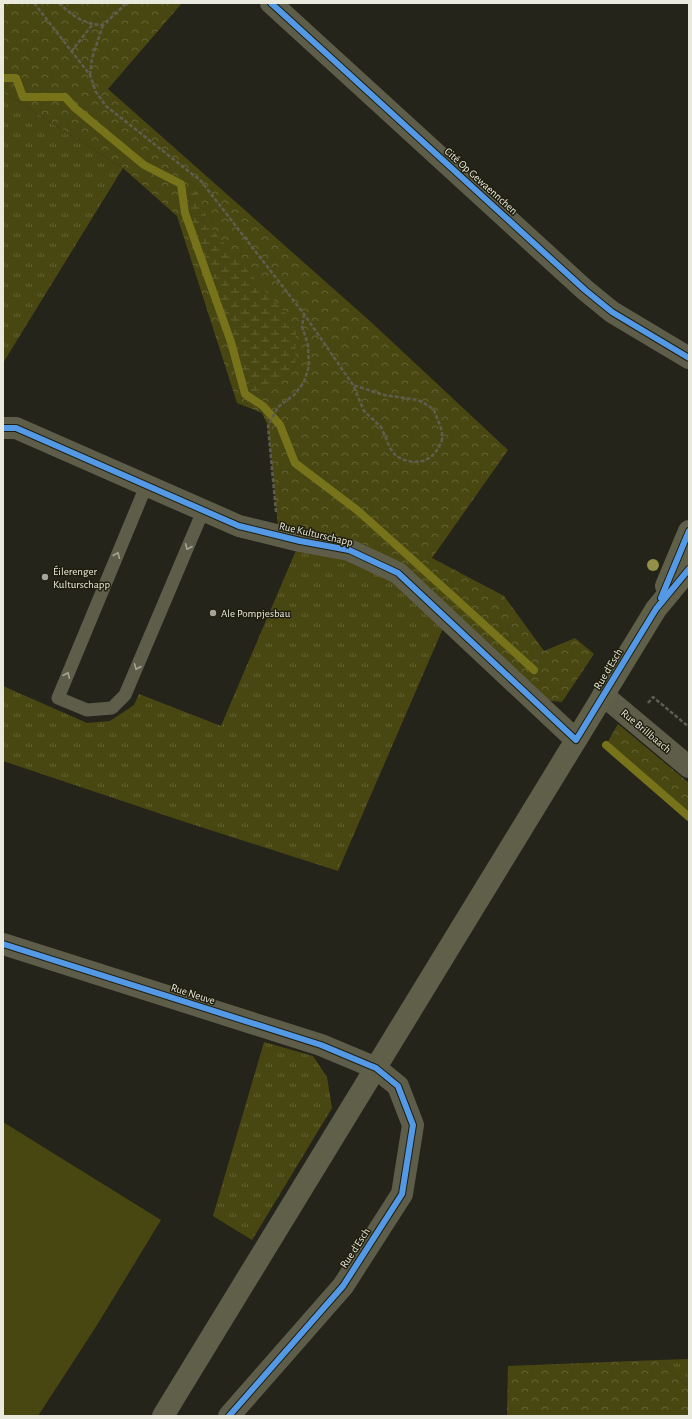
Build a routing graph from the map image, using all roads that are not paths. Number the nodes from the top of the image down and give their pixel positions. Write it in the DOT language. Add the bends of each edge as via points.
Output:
graph roads {
  1 [pos="271,3"];
  2 [pos="689,358"];
  3 [pos="3,428"];
  4 [pos="146,486"];
  5 [pos="203,512"];
  6 [pos="689,530"];
  7 [pos="689,569"];
  8 [pos="656,609"];
  9 [pos="604,695"];
  10 [pos="576,740"];
  11 [pos="689,767"];
  12 [pos="3,944"];
  13 [pos="376,1068"];
  14 [pos="163,1416"];
  15 [pos="229,1416"];
  1 -- 2 [label="street, Cité Op Gewaennchen" via="585,290 612,312"];
  3 -- 4 [label="street, Rue Kulturschapp" via="16,428"];
  4 -- 5 [label="street, Rue Kulturschapp"];
  5 -- 4 [label="lane, one-way" via="125,695 112,708 87,710 58,698"];
  5 -- 10 [label="street, Rue Kulturschapp" via="239,526 348,550 398,573"];
  6 -- 8 [label="main road, Rue d'Esch"];
  7 -- 8 [label="main road, Rue d'Esch"];
  8 -- 9 [label="main road, Rue d'Esch"];
  9 -- 10 [label="main road, Rue d'Esch"];
  9 -- 11 [label="street, Rue Brillbaach"];
  10 -- 13 [label="main road, Rue d'Esch"];
  12 -- 13 [label="street, Rue Neuve" via="321,1045"];
  13 -- 14 [label="main road, Rue d'Esch"];
  13 -- 15 [label="street, Rue d'Esch" via="398,1086 413,1125 402,1194 343,1286"];
}
